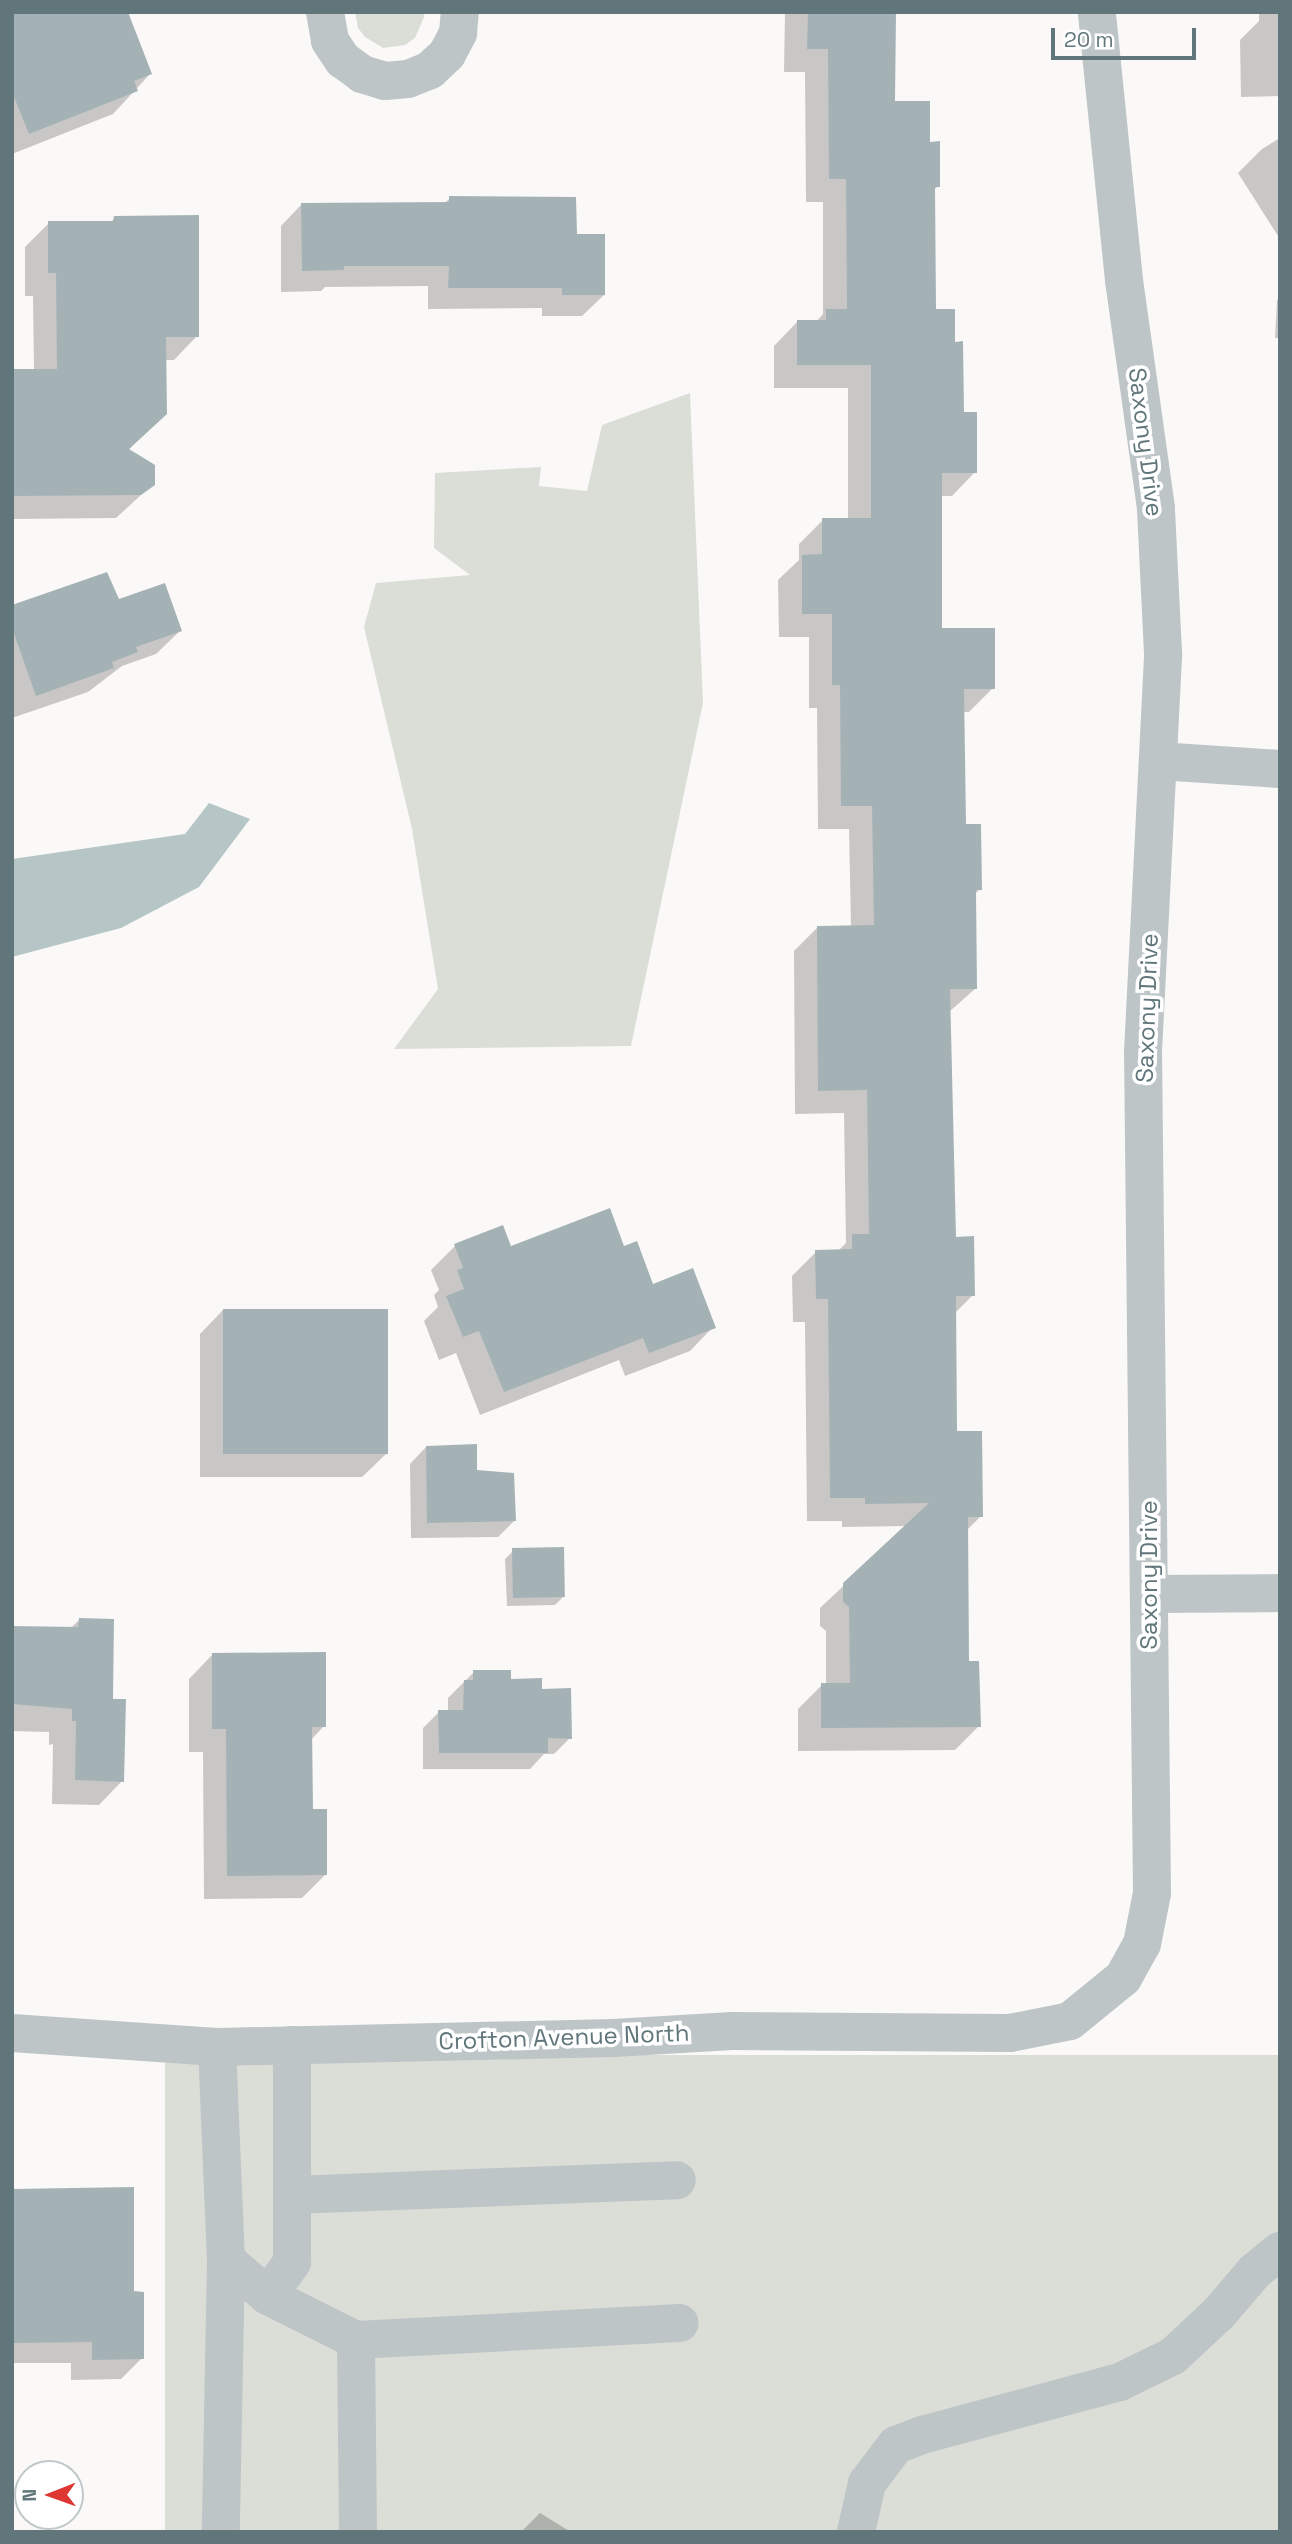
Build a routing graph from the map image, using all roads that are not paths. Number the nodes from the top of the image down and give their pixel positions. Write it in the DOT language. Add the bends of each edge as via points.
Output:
graph roads {
  1 [pos="325,12"];
  2 [pos="460,12"];
  3 [pos="1097,12"];
  4 [pos="1159,761"];
  5 [pos="1280,769"];
  6 [pos="1280,1593"];
  7 [pos="1149,1594"];
  8 [pos="1105,1993"];
  9 [pos="12,2033"];
  10 [pos="292,2045"];
  11 [pos="217,2047"];
  12 [pos="677,2180"];
  13 [pos="292,2195"];
  14 [pos="1280,2251"];
  15 [pos="226,2260"];
  16 [pos="268,2296"];
  17 [pos="680,2323"];
  18 [pos="356,2340"];
  19 [pos="221,2532"];
  20 [pos="358,2532"];
  21 [pos="856,2532"];
  1 -- 2 [label="street" via="330,41 343,60 362,74 385,81 408,79 430,70 447,54 458,33"];
  3 -- 4 [label="street, Saxony Drive" via="1124,280 1156,508 1163,653"];
  4 -- 5 [label="street"];
  4 -- 7 [label="street, Saxony Drive" via="1143,1052"];
  6 -- 7 [label="street"];
  7 -- 8 [label="street, Saxony Drive" via="1152,1893 1142,1944 1123,1978"];
  8 -- 10 [label="street, Crofton Avenue North" via="1070,2021 1010,2033 732,2031"];
  9 -- 11 [label="street, Crofton Avenue North"];
  10 -- 11 [label="street, Crofton Avenue North"];
  10 -- 13 [label="street"];
  11 -- 15 [label="street"];
  12 -- 13 [label="street"];
  13 -- 16 [label="street" via="292,2262"];
  14 -- 21 [label="street" via="1174,2356 1120,2382 896,2445 867,2483"];
  15 -- 16 [label="street"];
  15 -- 19 [label="street"];
  16 -- 18 [label="street"];
  17 -- 18 [label="street"];
  18 -- 20 [label="street"];
}
